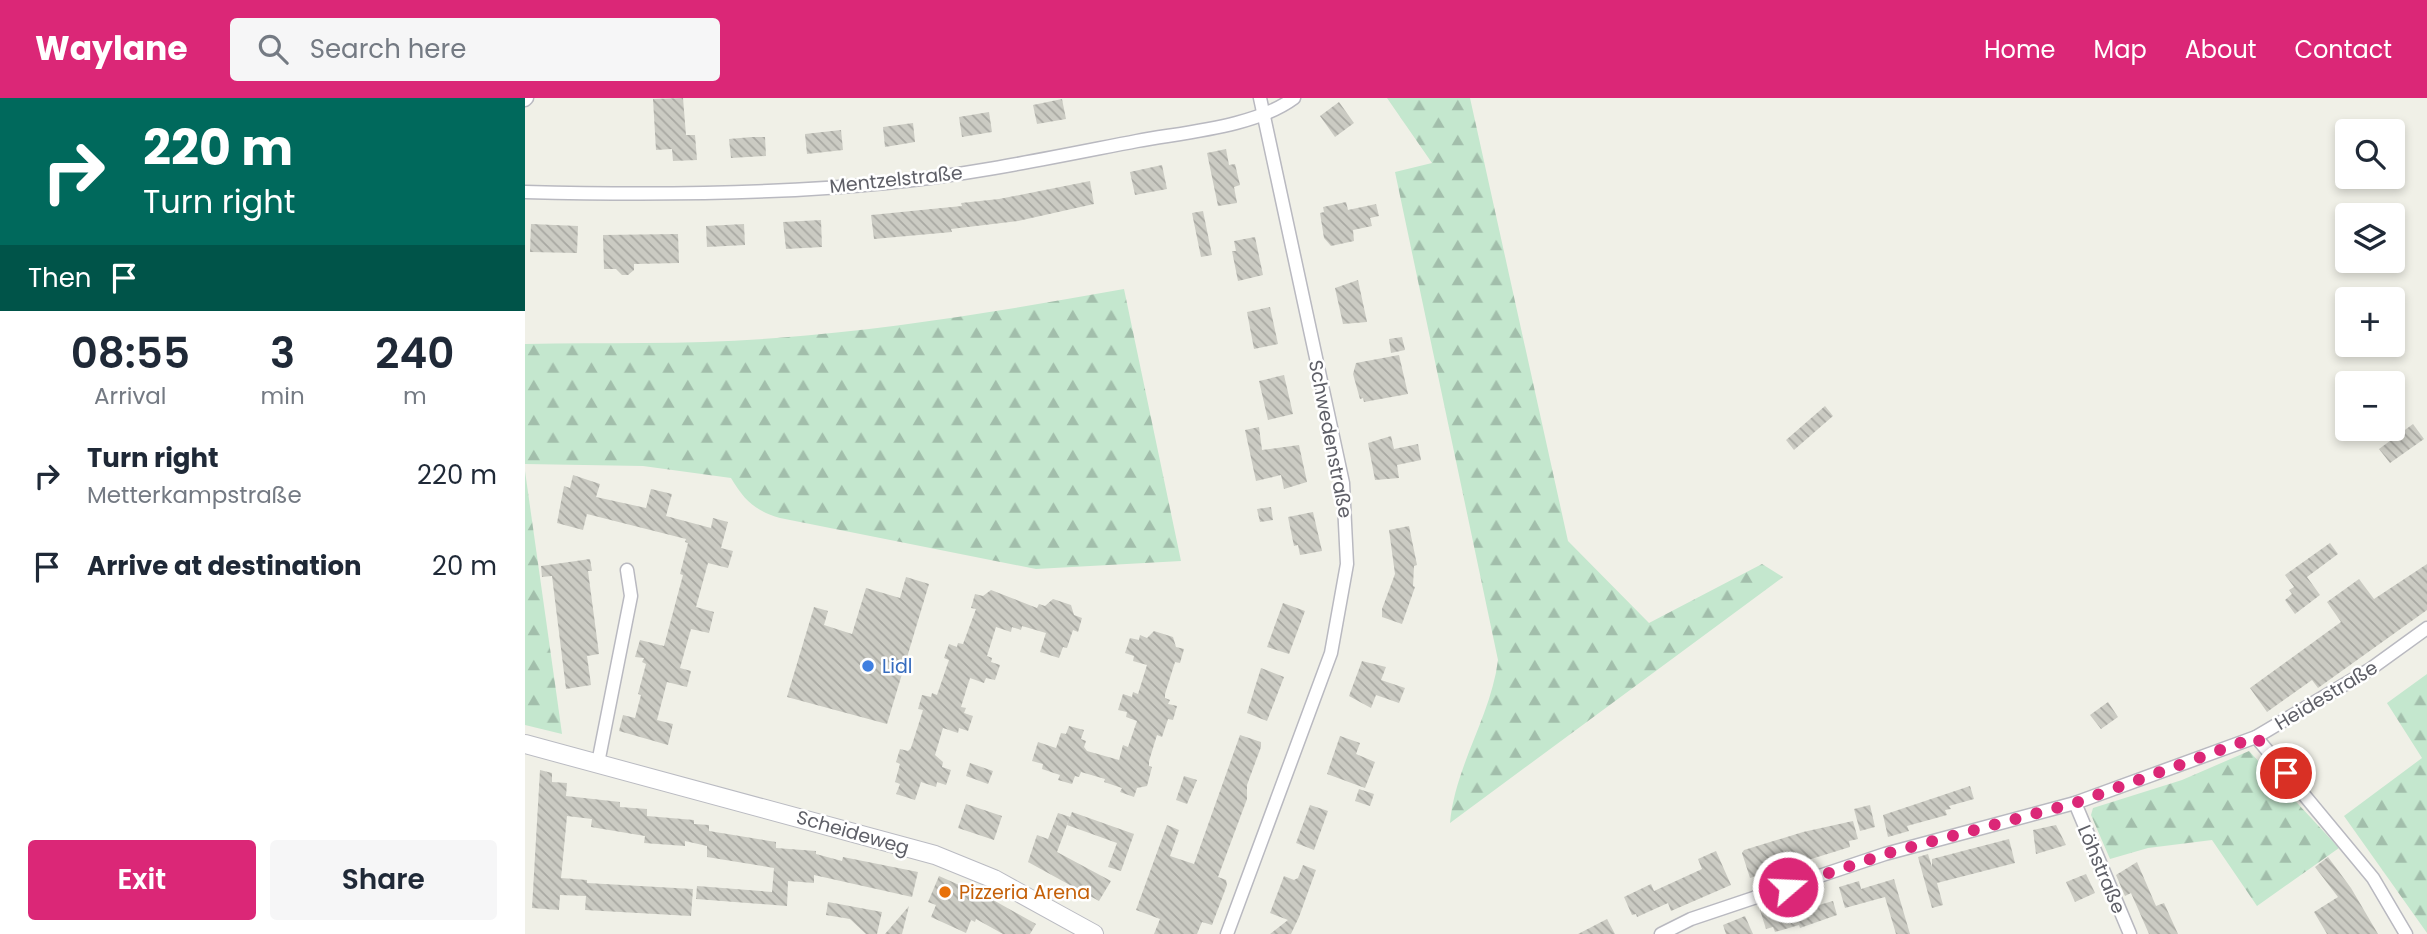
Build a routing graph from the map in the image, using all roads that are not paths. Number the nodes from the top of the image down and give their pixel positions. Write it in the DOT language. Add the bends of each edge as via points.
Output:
graph roads {
  1 [pos="1260,98"];
  2 [pos="1294,98"];
  3 [pos="1263,116"];
  4 [pos="525,192"];
  5 [pos="627,570"];
  6 [pos="2427,628"];
  7 [pos="2256,737"];
  8 [pos="525,744"];
  9 [pos="598,763"];
  10 [pos="2075,803"];
  11 [pos="1094,934"];
  12 [pos="1227,934"];
  13 [pos="1661,934"];
  14 [pos="2130,934"];
  15 [pos="2406,934"];
  1 -- 3 [label="street, Schwedenstraße"];
  2 -- 3 [label="street, Mentzelstraße"];
  3 -- 4 [label="street, Mentzelstraße" via="989,169 885,183 621,194"];
  3 -- 12 [label="street, Schwedenstraße" via="1343,483 1347,564 1331,653"];
  5 -- 9 [label="street" via="631,596"];
  6 -- 7 [label="street, Heidestraße" via="2369,670"];
  7 -- 10 [label="street, Heidestraße"];
  7 -- 15 [label="street" via="2373,878"];
  8 -- 9 [label="street, Scheideweg"];
  9 -- 11 [label="street, Scheideweg" via="935,855 994,879"];
  10 -- 13 [label="street, Heidestraße" via="1885,854 1691,919"];
  10 -- 14 [label="street, Löhstraße"];
}
